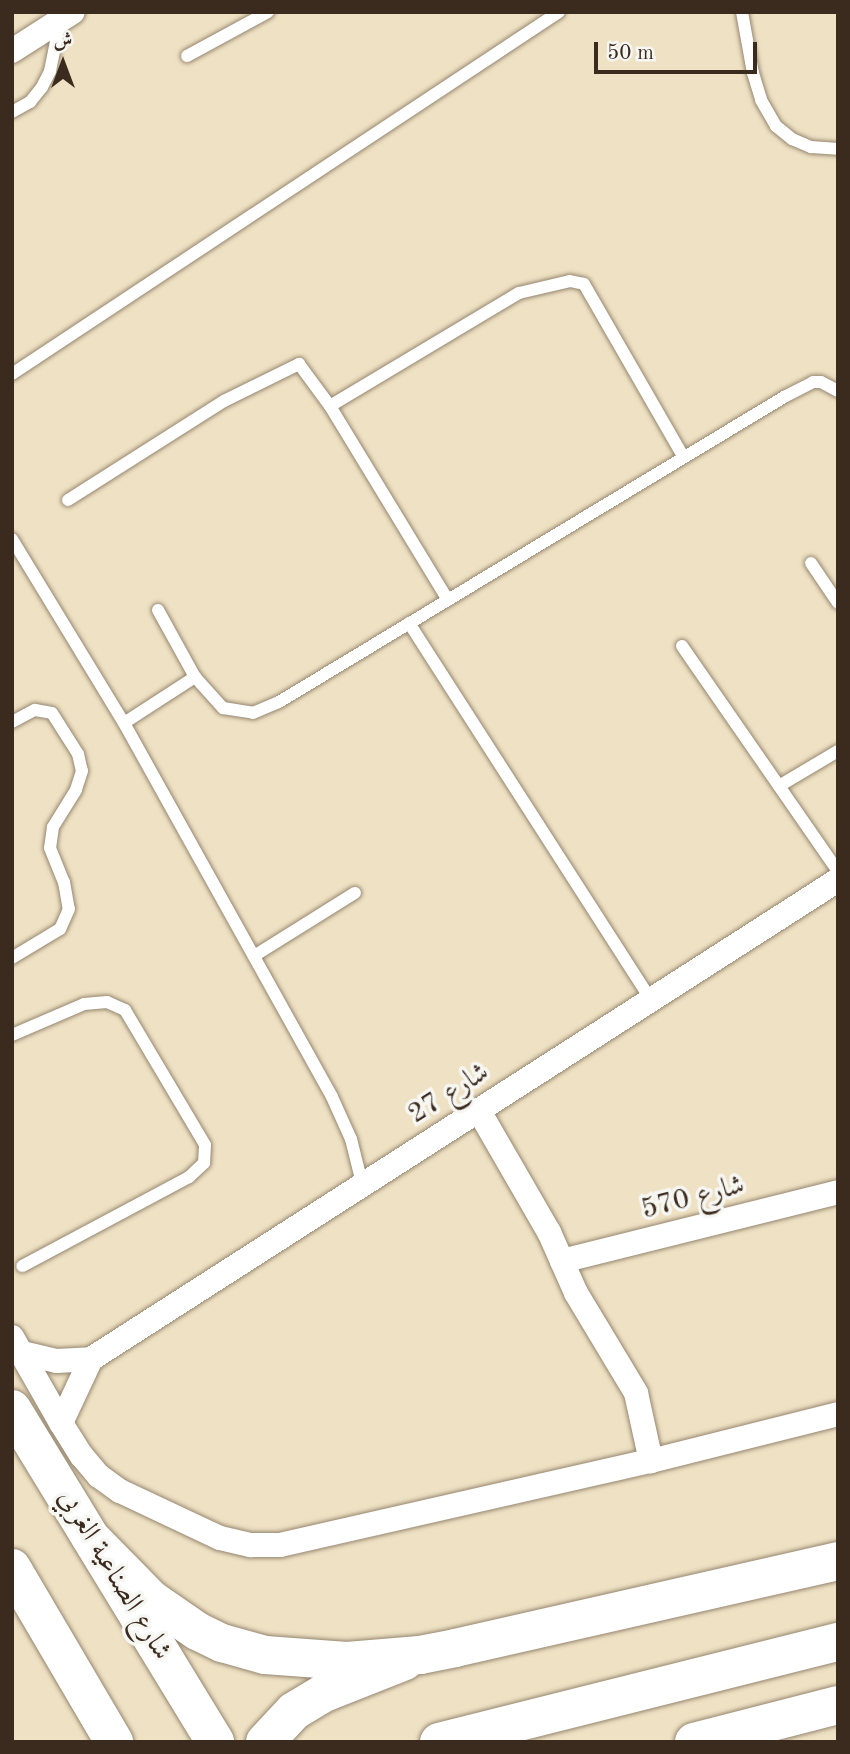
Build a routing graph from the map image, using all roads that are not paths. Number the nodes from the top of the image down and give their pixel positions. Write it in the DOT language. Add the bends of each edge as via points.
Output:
graph roads {
  1 [pos="268,12"];
  2 [pos="559,12"];
  3 [pos="745,14"];
  4 [pos="67,16"];
  5 [pos="12,51"];
  6 [pos="187,56"];
  7 [pos="12,113"];
  8 [pos="838,149"];
  9 [pos="12,374"];
  10 [pos="838,391"];
  11 [pos="330,406"];
  12 [pos="683,456"];
  13 [pos="68,500"];
  14 [pos="12,539"];
  15 [pos="811,563"];
  16 [pos="448,600"];
  17 [pos="838,603"];
  18 [pos="158,611"];
  19 [pos="409,623"];
  20 [pos="682,646"];
  21 [pos="195,677"];
  22 [pos="12,722"];
  23 [pos="124,723"];
  24 [pos="838,751"];
  25 [pos="779,786"];
  26 [pos="838,871"];
  27 [pos="838,880"];
  28 [pos="355,892"];
  29 [pos="254,956"];
  30 [pos="12,958"];
  31 [pos="651,1000"];
  32 [pos="12,1035"];
  33 [pos="479,1111"];
  34 [pos="362,1183"];
  35 [pos="838,1192"];
  36 [pos="562,1261"];
  37 [pos="22,1266"];
  38 [pos="17,1345"];
  39 [pos="91,1359"];
  40 [pos="12,1409"];
  41 [pos="838,1414"];
  42 [pos="61,1423"];
  43 [pos="651,1461"];
  44 [pos="90,1537"];
  45 [pos="838,1561"];
  46 [pos="12,1568"];
  47 [pos="838,1642"];
  48 [pos="420,1655"];
  49 [pos="838,1705"];
  50 [pos="207,1737"];
  51 [pos="114,1742"];
  52 [pos="265,1742"];
  53 [pos="439,1742"];
  54 [pos="694,1742"];
  1 -- 6 [label="lane"];
  2 -- 9 [label="lane"];
  3 -- 8 [label="lane" via="753,74 776,126 811,147"];
  4 -- 5 [label="street"];
  4 -- 7 [label="lane" via="46,79 30,102"];
  10 -- 12 [label="lane" via="821,382 806,385"];
  11 -- 12 [label="lane" via="519,293 570,281 584,284"];
  11 -- 13 [label="lane" via="299,364 224,401"];
  11 -- 16 [label="lane"];
  12 -- 16 [label="lane"];
  14 -- 23 [label="lane"];
  15 -- 17 [label="lane"];
  16 -- 19 [label="lane"];
  18 -- 21 [label="lane"];
  19 -- 21 [label="lane" via="253,713 223,708"];
  19 -- 31 [label="lane"];
  20 -- 25 [label="lane"];
  21 -- 23 [label="lane"];
  22 -- 30 [label="lane" via="35,710 52,713 78,754 82,771 67,808 53,827 50,848 69,909 60,929"];
  23 -- 29 [label="lane"];
  24 -- 25 [label="lane"];
  25 -- 26 [label="lane"];
  27 -- 31 [label="street, شارع 27"];
  28 -- 29 [label="lane"];
  29 -- 34 [label="lane" via="332,1097 351,1139"];
  31 -- 33 [label="street, شارع 27"];
  32 -- 37 [label="lane" via="84,1004 107,1002 125,1010 205,1145 204,1163 189,1177"];
  33 -- 34 [label="street, شارع 27"];
  33 -- 36 [label="street"];
  34 -- 39 [label="street, شارع 27"];
  35 -- 36 [label="street, شارع 570"];
  36 -- 43 [label="street" via="636,1393"];
  38 -- 39 [label="street, شارع 27" via="56,1361"];
  38 -- 42 [label="street"];
  39 -- 42 [label="street"];
  40 -- 44 [label="main road, شارع الصناعية الغربي"];
  41 -- 43 [label="street"];
  42 -- 43 [label="street" via="89,1467 109,1484 220,1538 251,1545 280,1545"];
  44 -- 48 [label="main road" via="152,1600 222,1643 288,1658 347,1661"];
  44 -- 50 [label="main road, شارع الصناعية الغربي"];
  45 -- 48 [label="main road"];
  46 -- 51 [label="main road"];
  47 -- 53 [label="main road"];
  48 -- 52 [label="main road" via="324,1692 294,1711"];
  49 -- 54 [label="main road"];
}
